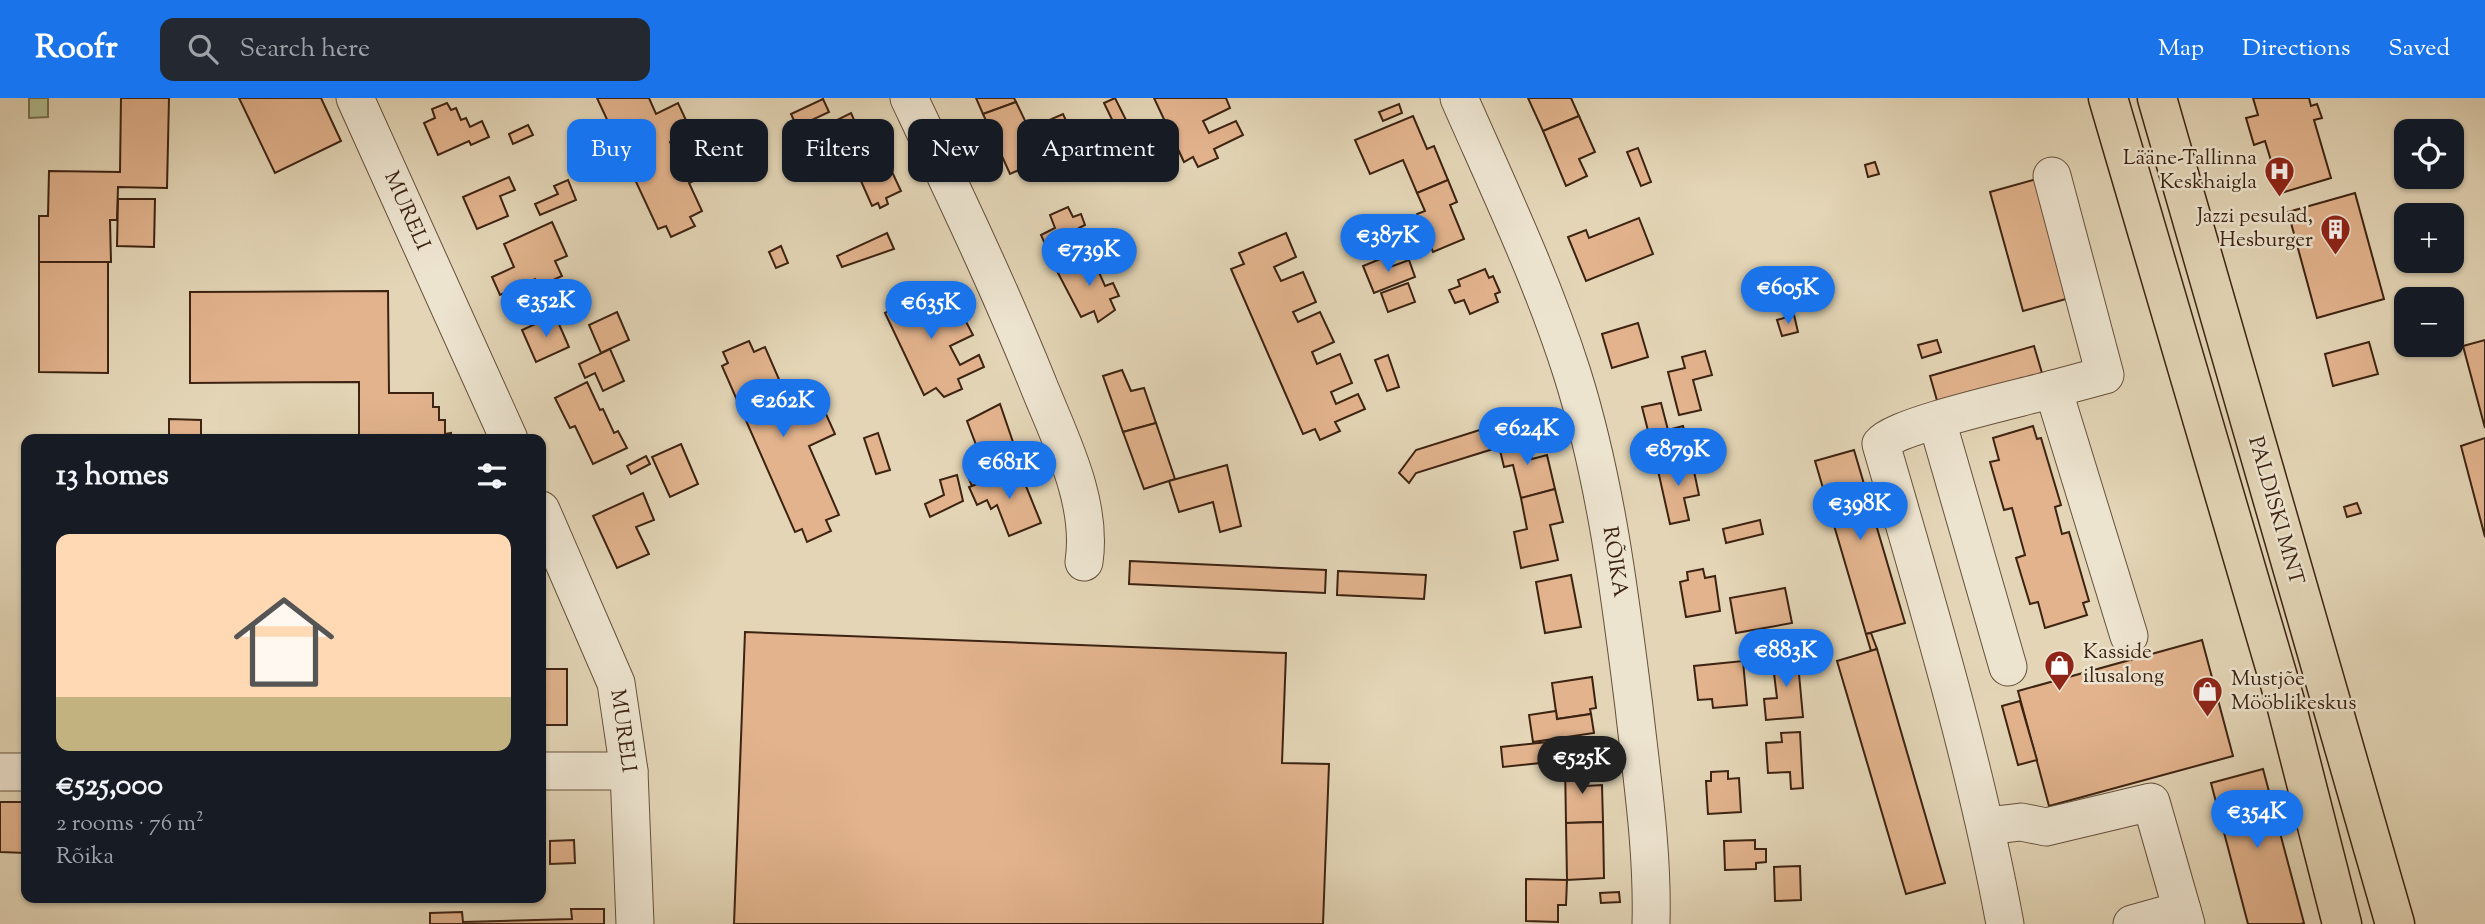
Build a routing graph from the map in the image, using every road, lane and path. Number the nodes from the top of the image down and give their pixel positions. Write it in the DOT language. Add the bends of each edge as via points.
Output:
graph roads {
  1 [pos="355,98"];
  2 [pos="909,98"];
  3 [pos="1460,98"];
  4 [pos="2108,98"];
  5 [pos="2157,98"];
  6 [pos="2052,176"];
  7 [pos="2053,389"];
  8 [pos="1937,421"];
  9 [pos="507,434"];
  10 [pos="546,522"];
  11 [pos="1084,562"];
  12 [pos="2129,636"];
  13 [pos="2008,667"];
  14 [pos="546,771"];
  15 [pos="629,771"];
  16 [pos="0,772"];
  17 [pos="21,772"];
  18 [pos="1987,826"];
  19 [pos="2184,917"];
  20 [pos="635,924"];
  21 [pos="1651,924"];
  22 [pos="2005,924"];
  23 [pos="2132,924"];
  24 [pos="2342,924"];
  25 [pos="2395,924"];
  1 -- 9 [label="street, MURELI"];
  2 -- 11 [label="street" via="1005,303 1059,435 1085,512"];
  3 -- 21 [label="street, RÕIKA" via="1536,275 1572,374 1605,507 1646,806"];
  4 -- 24 [label="main road, PALDISKI MNT" via="2287,708"];
  5 -- 25 [label="main road, PALDISKI MNT"];
  6 -- 7 [label="street" via="2105,375"];
  7 -- 8 [label="street"];
  7 -- 12 [label="street"];
  8 -- 13 [label="street"];
  8 -- 18 [label="street" via="1881,444 1951,683"];
  10 -- 15 [label="street, MURELI" via="616,683"];
  14 -- 15 [label="street"];
  15 -- 20 [label="street, MURELI"];
  16 -- 17 [label="street"];
  18 -- 19 [label="street" via="2021,822 2046,827 2151,802"];
  18 -- 22 [label="street"];
  19 -- 23 [label="street"];
}
